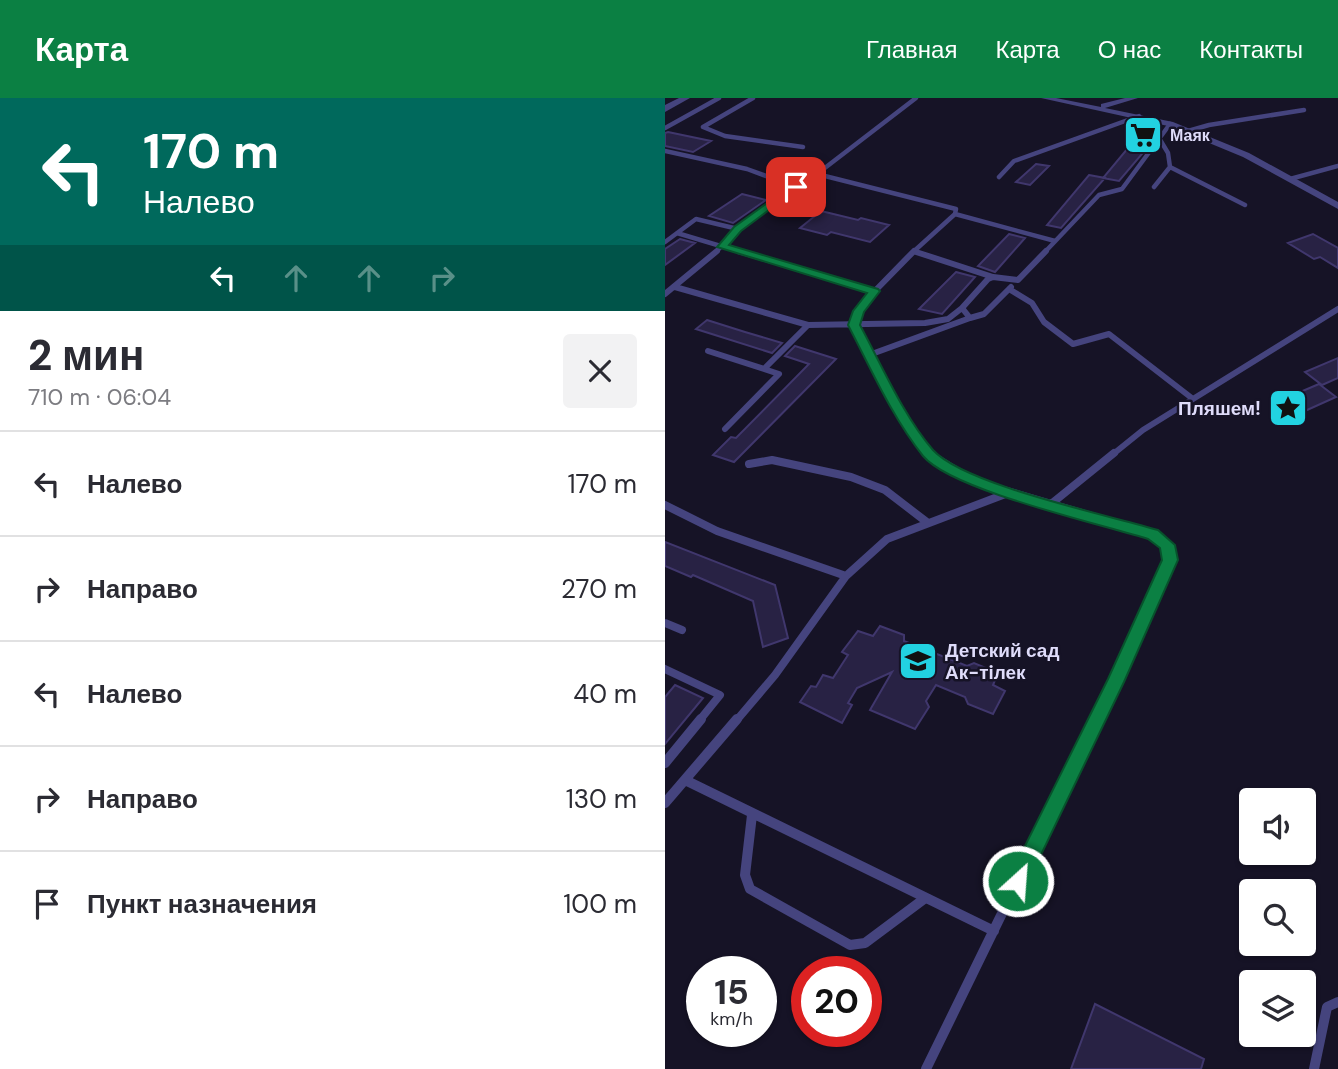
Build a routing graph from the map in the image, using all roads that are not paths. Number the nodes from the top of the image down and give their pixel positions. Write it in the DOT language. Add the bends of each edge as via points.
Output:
graph roads {
  1 [pos="686,98"];
  2 [pos="719,98"];
  3 [pos="753,98"];
  4 [pos="916,98"];
  5 [pos="1045,98"];
  6 [pos="1134,98"];
  7 [pos="1098,108"];
  8 [pos="665,109"];
  9 [pos="1304,110"];
  10 [pos="1139,116"];
  11 [pos="1170,124"];
  12 [pos="665,128"];
  13 [pos="1188,131"];
  14 [pos="1159,138"];
  15 [pos="803,147"];
  16 [pos="665,151"];
  17 [pos="1338,166"];
  18 [pos="1170,167"];
  19 [pos="817,174"];
  20 [pos="999,177"];
  21 [pos="1290,179"];
  22 [pos="796,187"];
  23 [pos="1154,187"];
  24 [pos="1245,205"];
  25 [pos="1338,206"];
  26 [pos="955,215"];
  27 [pos="738,229"];
  28 [pos="677,233"];
  29 [pos="665,242"];
  30 [pos="1055,242"];
  31 [pos="722,247"];
  32 [pos="916,252"];
  33 [pos="993,277"];
  34 [pos="1018,280"];
  35 [pos="675,286"];
  36 [pos="1009,289"];
  37 [pos="874,291"];
  38 [pos="665,294"];
  39 [pos="962,308"];
  40 [pos="1338,309"];
  41 [pos="970,318"];
  42 [pos="808,325"];
  43 [pos="854,325"];
  44 [pos="708,351"];
  45 [pos="869,355"];
  46 [pos="764,369"];
  47 [pos="1193,399"];
  48 [pos="725,429"];
  49 [pos="749,464"];
  50 [pos="1008,493"];
  51 [pos="1051,504"];
  52 [pos="665,505"];
  53 [pos="928,523"];
  54 [pos="846,576"];
  55 [pos="665,623"];
  56 [pos="682,630"];
  57 [pos="665,669"];
  58 [pos="665,763"];
  59 [pos="685,780"];
  60 [pos="665,803"];
  61 [pos="752,816"];
  62 [pos="924,899"];
  63 [pos="994,931"];
  64 [pos="1338,1002"];
  65 [pos="926,1069"];
  66 [pos="1314,1069"];
  1 -- 8 [label="street"];
  2 -- 12 [label="lane"];
  3 -- 15 [label="lane" via="703,127 725,136"];
  4 -- 19 [label="lane"];
  5 -- 7 [label="street"];
  6 -- 7 [label="street"];
  7 -- 10 [label="street"];
  9 -- 13 [label="lane"];
  10 -- 11 [label="street"];
  10 -- 20 [label="lane" via="1014,161"];
  11 -- 13 [label="street"];
  11 -- 14 [label="lane"];
  13 -- 21 [label="street"];
  14 -- 18 [label="lane"];
  14 -- 30 [label="lane" via="1122,189 1099,195"];
  16 -- 22 [label="lane" via="747,169"];
  17 -- 21 [label="lane"];
  18 -- 23 [label="lane"];
  18 -- 24 [label="lane"];
  19 -- 22 [label="lane"];
  19 -- 26 [label="lane" via="949,206 956,209"];
  21 -- 25 [label="street"];
  22 -- 27 [label="lane"];
  26 -- 30 [label="lane"];
  26 -- 32 [label="lane"];
  27 -- 28 [label="lane" via="696,219"];
  27 -- 31 [label="lane"];
  28 -- 29 [label="lane"];
  28 -- 31 [label="lane"];
  30 -- 34 [label="lane"];
  31 -- 35 [label="lane"];
  31 -- 37 [label="lane"];
  32 -- 33 [label="lane"];
  32 -- 37 [label="lane"];
  33 -- 34 [label="lane"];
  33 -- 39 [label="lane"];
  34 -- 36 [label="lane"];
  35 -- 38 [label="lane"];
  35 -- 42 [label="lane"];
  36 -- 41 [label="lane" via="984,314"];
  36 -- 47 [label="lane" via="1032,303 1044,322 1073,344 1109,334"];
  37 -- 43 [label="lane"];
  39 -- 41 [label="lane"];
  39 -- 43 [label="lane" via="948,319 925,323"];
  40 -- 47 [label="lane"];
  41 -- 45 [label="lane"];
  42 -- 43 [label="lane"];
  42 -- 46 [label="lane"];
  43 -- 45 [label="lane"];
  44 -- 46 [label="lane"];
  45 -- 50 [label="lane" via="929,454 973,481"];
  46 -- 48 [label="lane" via="779,374"];
  47 -- 51 [label="lane" via="1143,430"];
  49 -- 53 [label="lane" via="772,460 851,477 885,490"];
  50 -- 51 [label="lane"];
  50 -- 53 [label="lane"];
  51 -- 63 [label="lane" via="1153,534 1168,545 1170,560"];
  52 -- 54 [label="lane" via="717,531"];
  53 -- 54 [label="lane" via="887,539"];
  54 -- 59 [label="lane" via="775,675"];
  55 -- 56 [label="lane"];
  57 -- 58 [label="lane" via="720,695"];
  59 -- 60 [label="lane"];
  59 -- 61 [label="lane"];
  61 -- 62 [label="lane"];
  61 -- 62 [label="lane" via="745,875 750,889 850,945 865,943"];
  62 -- 63 [label="lane"];
  63 -- 65 [label="lane"];
  64 -- 66 [label="lane" via="1327,1007"];
}
